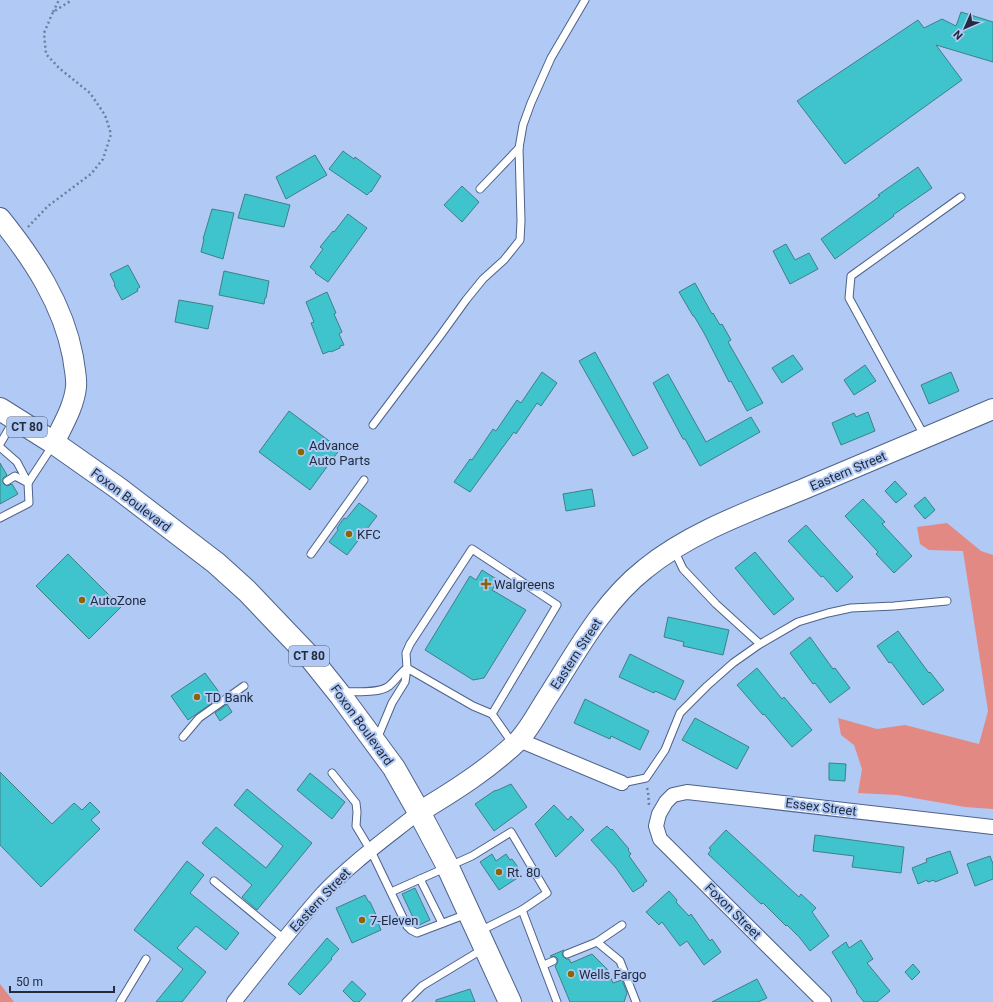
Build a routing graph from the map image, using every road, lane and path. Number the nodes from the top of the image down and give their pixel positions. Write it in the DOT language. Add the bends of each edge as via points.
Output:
graph roads {
  1 [pos="59,0"];
  2 [pos="72,0"];
  3 [pos="585,0"];
  4 [pos="53,12"];
  5 [pos="519,148"];
  6 [pos="480,189"];
  7 [pos="961,197"];
  8 [pos="0,218"];
  9 [pos="17,239"];
  10 [pos="993,409"];
  11 [pos="7,414"];
  12 [pos="373,425"];
  13 [pos="925,438"];
  14 [pos="54,443"];
  15 [pos="0,444"];
  16 [pos="0,447"];
  17 [pos="364,480"];
  18 [pos="7,481"];
  19 [pos="28,483"];
  20 [pos="0,518"];
  21 [pos="673,548"];
  22 [pos="311,554"];
  23 [pos="947,601"];
  24 [pos="760,644"];
  25 [pos="407,668"];
  26 [pos="244,686"];
  27 [pos="338,692"];
  28 [pos="492,714"];
  29 [pos="183,737"];
  30 [pos="516,742"];
  31 [pos="375,743"];
  32 [pos="332,773"];
  33 [pos="641,779"];
  34 [pos="622,783"];
  35 [pos="419,812"];
  36 [pos="659,814"];
  37 [pos="993,827"];
  38 [pos="371,851"];
  39 [pos="448,868"];
  40 [pos="420,879"];
  41 [pos="214,881"];
  42 [pos="391,892"];
  43 [pos="522,910"];
  44 [pos="442,924"];
  45 [pos="622,925"];
  46 [pos="478,931"];
  47 [pos="284,939"];
  48 [pos="597,942"];
  49 [pos="567,954"];
  50 [pos="146,960"];
  51 [pos="553,961"];
  52 [pos="544,965"];
  53 [pos="120,1002"];
  54 [pos="234,1002"];
  55 [pos="406,1002"];
  56 [pos="510,1002"];
  57 [pos="557,1002"];
  58 [pos="636,1002"];
  59 [pos="824,1002"];
  1 -- 4 [label="path"];
  2 -- 4 [label="path"];
  3 -- 5 [label="lane" via="551,58 523,125"];
  4 -- 9 [label="path" via="44,33 46,54 90,93 105,115 111,134 103,160 91,174 48,206"];
  5 -- 6 [label="lane"];
  5 -- 12 [label="lane" via="520,240 466,300"];
  7 -- 13 [label="lane" via="851,276 849,298"];
  8 -- 9 [label="street"];
  9 -- 14 [label="street" via="40,272 70,342 76,388 70,409"];
  10 -- 13 [label="street, Eastern Street"];
  11 -- 14 [label="main road, Foxon Boulevard / CT 80"];
  11 -- 15 [label="lane"];
  13 -- 21 [label="street, Eastern Street" via="748,512"];
  14 -- 19 [label="lane"];
  14 -- 27 [label="main road, Foxon Boulevard / CT 80" via="216,563 275,619"];
  16 -- 19 [label="lane" via="17,462"];
  17 -- 22 [label="lane"];
  18 -- 19 [label="lane" via="15,476"];
  19 -- 20 [label="lane" via="29,503"];
  21 -- 24 [label="lane" via="683,568 716,604"];
  21 -- 30 [label="street, Eastern Street" via="621,590 595,622 534,721"];
  23 -- 24 [label="lane" via="851,608 798,622"];
  24 -- 33 [label="lane" via="728,668 680,713 665,750 646,778"];
  25 -- 27 [label="lane" via="388,687"];
  25 -- 28 [label="lane" via="473,706"];
  25 -- 28 [label="lane" via="406,652 410,644 472,549 557,605"];
  25 -- 31 [label="lane" via="405,682 392,703"];
  26 -- 29 [label="lane" via="199,718"];
  27 -- 31 [label="main road, Foxon Boulevard / CT 80"];
  28 -- 30 [label="lane"];
  30 -- 34 [label="street"];
  30 -- 35 [label="street, Eastern Street" via="493,763"];
  31 -- 35 [label="main road, Foxon Boulevard / CT 80" via="394,768"];
  32 -- 38 [label="lane" via="356,803 356,826"];
  33 -- 34 [label="lane"];
  33 -- 36 [label="path" via="648,791 650,810"];
  35 -- 38 [label="street, Eastern Street"];
  35 -- 39 [label="main road, Foxon Boulevard / CT 80"];
  36 -- 37 [label="street, Essex Street" via="673,795 687,792"];
  36 -- 59 [label="street, Foxon Street" via="656,826 660,839"];
  38 -- 42 [label="lane"];
  38 -- 47 [label="street, Eastern Street" via="324,892"];
  39 -- 40 [label="lane"];
  39 -- 43 [label="lane" via="511,832 547,893"];
  39 -- 46 [label="main road, Foxon Boulevard / CT 80"];
  40 -- 42 [label="lane"];
  40 -- 44 [label="lane"];
  41 -- 47 [label="lane"];
  42 -- 44 [label="lane" via="411,930 417,933"];
  43 -- 46 [label="lane"];
  43 -- 52 [label="lane"];
  44 -- 46 [label="lane"];
  45 -- 48 [label="lane"];
  46 -- 55 [label="lane"];
  46 -- 56 [label="main road, Foxon Boulevard / CT 80"];
  47 -- 54 [label="street, Eastern Street"];
  48 -- 49 [label="lane"];
  48 -- 58 [label="lane" via="620,960"];
  50 -- 53 [label="lane"];
  51 -- 52 [label="lane"];
  52 -- 57 [label="lane"];
}
